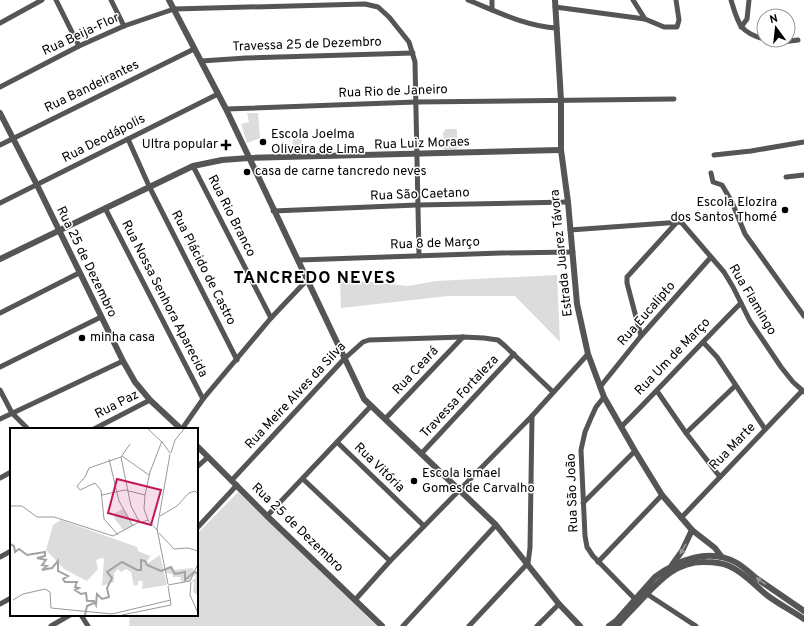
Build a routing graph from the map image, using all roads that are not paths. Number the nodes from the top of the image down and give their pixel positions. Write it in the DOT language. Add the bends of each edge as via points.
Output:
graph roads {
  1 [pos="42,0"];
  2 [pos="56,0"];
  3 [pos="111,0"];
  4 [pos="169,0"];
  5 [pos="468,0"];
  6 [pos="492,0"];
  7 [pos="555,0"];
  8 [pos="633,0"];
  9 [pos="676,0"];
  10 [pos="731,0"];
  11 [pos="749,0"];
  12 [pos="555,7"];
  13 [pos="174,9"];
  14 [pos="492,10"];
  15 [pos="645,19"];
  16 [pos="0,23"];
  17 [pos="124,26"];
  18 [pos="741,27"];
  19 [pos="557,28"];
  20 [pos="756,36"];
  21 [pos="79,46"];
  22 [pos="194,49"];
  23 [pos="413,53"];
  24 [pos="201,61"];
  25 [pos="0,87"];
  26 [pos="218,94"];
  27 [pos="674,99"];
  28 [pos="561,100"];
  29 [pos="416,102"];
  30 [pos="226,109"];
  31 [pos="0,113"];
  32 [pos="12,138"];
  33 [pos="128,139"];
  34 [pos="804,142"];
  35 [pos="0,145"];
  36 [pos="561,150"];
  37 [pos="416,155"];
  38 [pos="714,155"];
  39 [pos="248,158"];
  40 [pos="193,166"];
  41 [pos="711,173"];
  42 [pos="804,174"];
  43 [pos="786,177"];
  44 [pos="37,185"];
  45 [pos="149,186"];
  46 [pos="568,202"];
  47 [pos="0,203"];
  48 [pos="417,205"];
  49 [pos="105,208"];
  50 [pos="273,210"];
  51 [pos="679,222"];
  52 [pos="59,230"];
  53 [pos="570,230"];
  54 [pos="573,252"];
  55 [pos="419,256"];
  56 [pos="711,257"];
  57 [pos="0,259"];
  58 [pos="299,260"];
  59 [pos="79,272"];
  60 [pos="307,280"];
  61 [pos="741,303"];
  62 [pos="0,313"];
  63 [pos="804,316"];
  64 [pos="101,317"];
  65 [pos="271,318"];
  66 [pos="641,336"];
  67 [pos="462,337"];
  68 [pos="702,342"];
  69 [pos="514,354"];
  70 [pos="588,354"];
  71 [pos="344,359"];
  72 [pos="237,360"];
  73 [pos="123,361"];
  74 [pos="0,367"];
  75 [pos="735,386"];
  76 [pos="600,387"];
  77 [pos="0,390"];
  78 [pos="657,391"];
  79 [pos="803,391"];
  80 [pos="553,392"];
  81 [pos="604,397"];
  82 [pos="203,399"];
  83 [pos="150,400"];
  84 [pos="371,406"];
  85 [pos="12,413"];
  86 [pos="532,416"];
  87 [pos="0,419"];
  88 [pos="386,419"];
  89 [pos="621,427"];
  90 [pos="27,428"];
  91 [pos="96,428"];
  92 [pos="181,428"];
  93 [pos="183,428"];
  94 [pos="765,429"];
  95 [pos="686,433"];
  96 [pos="337,442"];
  97 [pos="198,447"];
  98 [pos="634,451"];
  99 [pos="421,454"];
  100 [pos="208,457"];
  101 [pos="198,466"];
  102 [pos="10,473"];
  103 [pos="720,477"];
  104 [pos="0,478"];
  105 [pos="303,479"];
  106 [pos="232,480"];
  107 [pos="237,485"];
  108 [pos="459,489"];
  109 [pos="662,495"];
  110 [pos="583,503"];
  111 [pos="267,516"];
  112 [pos="681,518"];
  113 [pos="496,525"];
  114 [pos="424,526"];
  115 [pos="198,527"];
  116 [pos="692,530"];
  117 [pos="10,551"];
  118 [pos="721,556"];
  119 [pos="0,557"];
  120 [pos="390,561"];
  121 [pos="598,562"];
  122 [pos="528,564"];
  123 [pos="672,565"];
  124 [pos="647,594"];
  125 [pos="780,594"];
  126 [pos="10,599"];
  127 [pos="635,599"];
  128 [pos="355,600"];
  129 [pos="775,601"];
  130 [pos="0,604"];
  131 [pos="559,604"];
  132 [pos="804,611"];
  133 [pos="68,616"];
  134 [pos="83,616"];
  135 [pos="804,619"];
  136 [pos="51,626"];
  137 [pos="88,626"];
  138 [pos="382,626"];
  139 [pos="403,626"];
  140 [pos="469,626"];
  141 [pos="537,626"];
  142 [pos="580,626"];
  143 [pos="609,626"];
  144 [pos="617,626"];
  145 [pos="696,626"];
  1 -- 16 [label="street"];
  2 -- 21 [label="street"];
  3 -- 17 [label="street"];
  4 -- 13 [label="street"];
  5 -- 14 [label="street"];
  6 -- 14 [label="street"];
  7 -- 12 [label="street, Estrada Juarez Távora"];
  8 -- 15 [label="street"];
  9 -- 15 [label="street" via="679,20 677,27 664,27"];
  10 -- 18 [label="street"];
  11 -- 18 [label="street" via="746,19"];
  12 -- 15 [label="street"];
  12 -- 19 [label="street, Estrada Juarez Távora"];
  13 -- 17 [label="street, Rua Beija-Flor"];
  13 -- 22 [label="street"];
  13 -- 23 [label="street, Rua Beija-Flor" via="365,4 378,7 389,16 409,42"];
  14 -- 19 [label="street" via="536,26"];
  17 -- 21 [label="street, Rua Beija-Flor"];
  18 -- 20 [label="street"];
  19 -- 28 [label="street, Estrada Juarez Távora"];
  21 -- 25 [label="street, Rua Beija-Flor"];
  22 -- 24 [label="street"];
  22 -- 32 [label="street, Rua Bandeirantes"];
  23 -- 24 [label="street, Travessa 25 de Dezembro"];
  23 -- 29 [label="street"];
  24 -- 26 [label="street"];
  26 -- 30 [label="street"];
  26 -- 33 [label="street, Rua Deodápolis"];
  27 -- 28 [label="street, Rua Rio de Janeiro"];
  28 -- 29 [label="street, Rua Rio de Janeiro"];
  28 -- 36 [label="street, Estrada Juarez Távora"];
  29 -- 30 [label="street, Rua Rio de Janeiro"];
  29 -- 37 [label="street"];
  30 -- 39 [label="street"];
  31 -- 32 [label="street, Rua 25 de Dezembro"];
  32 -- 35 [label="street, Rua Bandeirantes"];
  32 -- 44 [label="street, Rua 25 de Dezembro"];
  33 -- 44 [label="street, Rua Deodápolis"];
  33 -- 45 [label="street, Rua Plácido de Castro"];
  34 -- 38 [label="street"];
  36 -- 37 [label="street, Rua Luiz Moraes"];
  36 -- 46 [label="street, Estrada Juarez Távora"];
  37 -- 39 [label="street, Rua Luiz Moraes"];
  37 -- 48 [label="street"];
  39 -- 40 [label="street, Rua Luiz Moraes"];
  39 -- 50 [label="street"];
  40 -- 45 [label="street, Rua Luiz Moraes"];
  40 -- 65 [label="street, Rua Rio Branco"];
  41 -- 63 [label="street" via="713,182 722,184 732,202 744,234"];
  42 -- 43 [label="street"];
  44 -- 47 [label="street, Rua Deodápolis"];
  44 -- 52 [label="street, Rua 25 de Dezembro"];
  45 -- 49 [label="street, Rua Luiz Moraes"];
  45 -- 72 [label="street, Rua Plácido de Castro"];
  46 -- 48 [label="street, Rua São Caetano"];
  46 -- 53 [label="street, Estrada Juarez Távora"];
  48 -- 50 [label="street, Rua São Caetano"];
  48 -- 55 [label="street"];
  49 -- 52 [label="street, Rua Luiz Moraes"];
  49 -- 82 [label="street, Rua Nossa Senhora Aparecida"];
  50 -- 58 [label="street"];
  51 -- 53 [label="street"];
  51 -- 56 [label="street, Rua Flamingo"];
  51 -- 66 [label="street" via="627,277"];
  52 -- 57 [label="street, Rua Luiz Moraes"];
  52 -- 59 [label="street, Rua 25 de Dezembro"];
  53 -- 54 [label="street, Estrada Juarez Távora"];
  54 -- 55 [label="street, Rua 8 de Março"];
  54 -- 70 [label="street, Estrada Juarez Távora" via="577,304"];
  55 -- 58 [label="street, Rua 8 de Março"];
  56 -- 61 [label="street, Rua Flamingo" via="724,272"];
  56 -- 66 [label="street, Rua Eucalipto"];
  58 -- 60 [label="street"];
  59 -- 62 [label="street"];
  59 -- 64 [label="street, Rua 25 de Dezembro"];
  60 -- 65 [label="street"];
  60 -- 71 [label="street"];
  61 -- 68 [label="street, Rua Um de Março"];
  61 -- 79 [label="street, Rua Flamingo" via="781,367"];
  64 -- 73 [label="street, Rua 25 de Dezembro"];
  64 -- 74 [label="street"];
  65 -- 72 [label="street"];
  66 -- 76 [label="street, Rua Eucalipto"];
  67 -- 69 [label="street, Rua Meire Alves da Silva" via="498,340"];
  67 -- 71 [label="street, Rua Meire Alves da Silva" via="368,340"];
  67 -- 88 [label="street, Rua Ceará"];
  68 -- 75 [label="street" via="717,357"];
  68 -- 78 [label="street, Rua Um de Março"];
  69 -- 80 [label="street, Rua Meire Alves da Silva"];
  69 -- 99 [label="street, Travessa Fortaleza"];
  70 -- 76 [label="street, Estrada Juarez Távora"];
  70 -- 80 [label="street"];
  71 -- 84 [label="street" via="364,399"];
  71 -- 106 [label="street, Rua Meire Alves da Silva"];
  72 -- 82 [label="street"];
  73 -- 83 [label="street, Rua 25 de Dezembro"];
  73 -- 85 [label="street"];
  75 -- 94 [label="street"];
  75 -- 95 [label="street"];
  76 -- 81 [label="street, Estrada Juarez Távora"];
  77 -- 85 [label="street"];
  78 -- 89 [label="street, Rua Um de Março"];
  78 -- 95 [label="street"];
  79 -- 94 [label="street, Rua Marte"];
  80 -- 86 [label="street"];
  81 -- 89 [label="street, Estrada Juarez Távora"];
  81 -- 110 [label="street, Rua São João" via="591,418 581,450"];
  82 -- 93 [label="street"];
  83 -- 91 [label="street, Rua Paz"];
  83 -- 92 [label="street, Rua 25 de Dezembro"];
  84 -- 88 [label="street"];
  84 -- 96 [label="street"];
  85 -- 87 [label="street"];
  85 -- 90 [label="street"];
  86 -- 108 [label="street"];
  86 -- 122 [label="street"];
  88 -- 99 [label="street"];
  89 -- 98 [label="street, Estrada Juarez Távora"];
  94 -- 103 [label="street, Rua Marte"];
  95 -- 103 [label="street"];
  96 -- 105 [label="street"];
  96 -- 114 [label="street, Rua Vitória"];
  97 -- 100 [label="street, Rua 25 de Dezembro"];
  98 -- 109 [label="street, Estrada Juarez Távora"];
  98 -- 110 [label="street"];
  99 -- 108 [label="street"];
  100 -- 101 [label="street"];
  100 -- 106 [label="street, Rua 25 de Dezembro"];
  102 -- 104 [label="street"];
  103 -- 112 [label="street, Rua Marte"];
  105 -- 111 [label="street"];
  105 -- 120 [label="street"];
  106 -- 107 [label="street, Rua 25 de Dezembro"];
  107 -- 111 [label="street, Rua 25 de Dezembro"];
  107 -- 115 [label="street"];
  108 -- 113 [label="street"];
  108 -- 114 [label="street"];
  109 -- 112 [label="street, Estrada Juarez Távora"];
  109 -- 121 [label="street"];
  110 -- 121 [label="street, Rua São João" via="585,536 588,547"];
  111 -- 128 [label="street, Rua 25 de Dezembro"];
  112 -- 116 [label="street, Estrada Juarez Távora"];
  113 -- 122 [label="street"];
  113 -- 139 [label="street"];
  114 -- 120 [label="street"];
  116 -- 118 [label="street, Estrada Juarez Távora"];
  116 -- 123 [label="street, one-way"];
  117 -- 119 [label="street"];
  118 -- 123 [label="street" via="702,556"];
  125 -- 118 [label="street, one-way" via="738,563"];
  120 -- 128 [label="street"];
  121 -- 127 [label="street, Rua São João"];
  122 -- 131 [label="street"];
  122 -- 140 [label="street"];
  123 -- 127 [label="street" via="655,577"];
  124 -- 129 [label="street" via="673,570 688,563 708,562 722,563 735,569"];
  124 -- 144 [label="street"];
  124 -- 145 [label="street"];
  125 -- 129 [label="street"];
  125 -- 132 [label="street"];
  126 -- 130 [label="street"];
  127 -- 143 [label="street"];
  128 -- 138 [label="street, Rua 25 de Dezembro"];
  129 -- 135 [label="street"];
  131 -- 141 [label="street"];
  131 -- 142 [label="street"];
  133 -- 136 [label="street"];
  134 -- 137 [label="street"];
}
